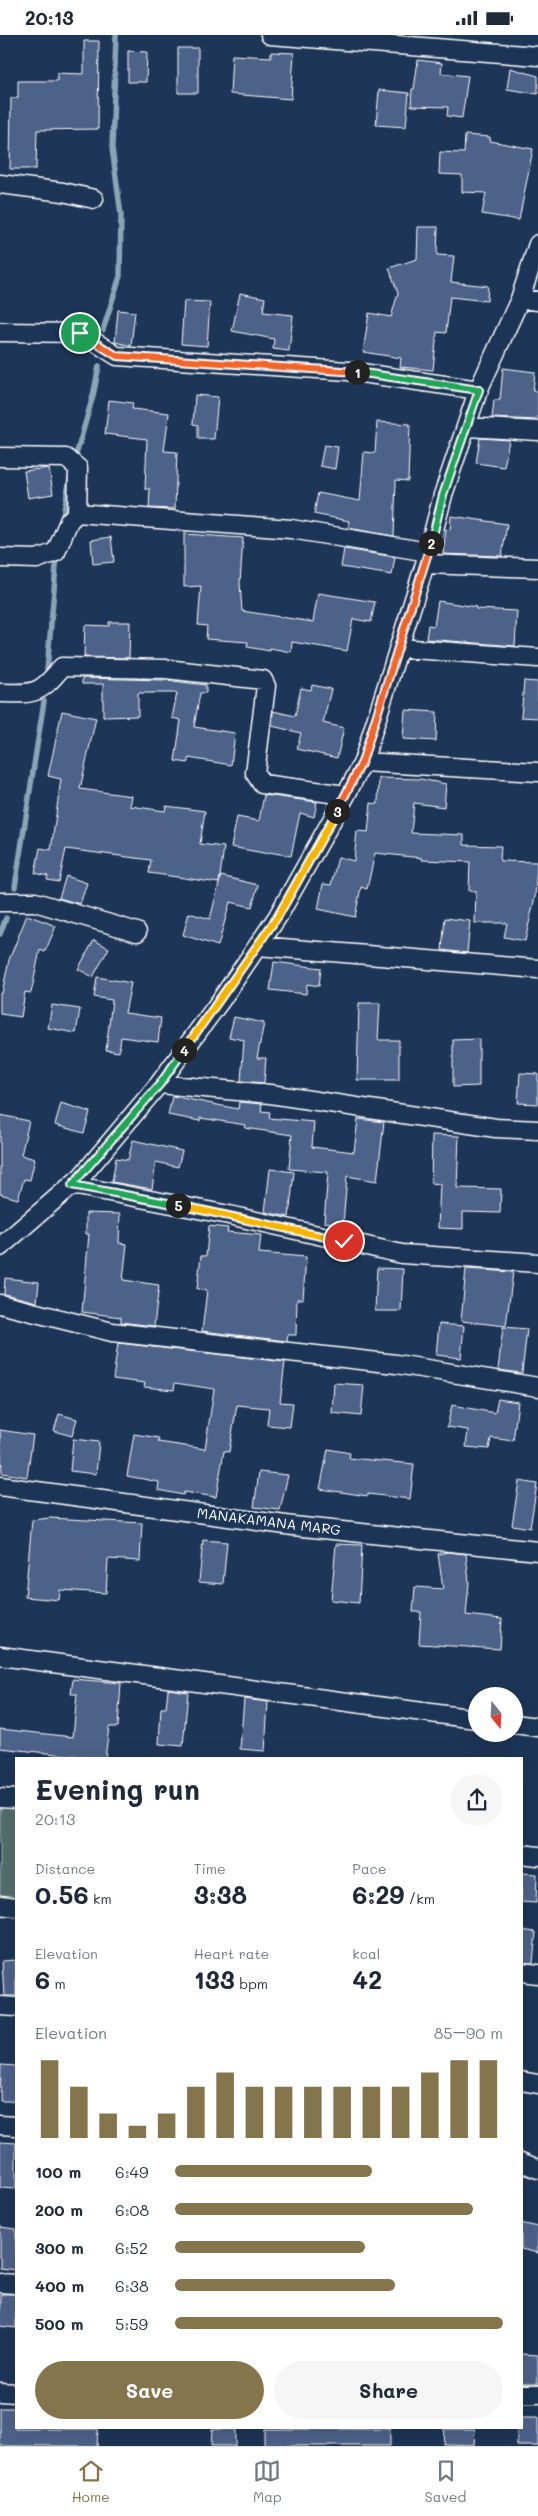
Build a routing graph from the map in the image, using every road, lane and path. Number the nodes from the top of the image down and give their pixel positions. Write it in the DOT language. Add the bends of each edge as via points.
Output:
graph roads {
  1 [pos="270,35"];
  2 [pos="361,39"];
  3 [pos="538,56"];
  4 [pos="0,184"];
  5 [pos="94,199"];
  6 [pos="538,245"];
  7 [pos="520,299"];
  8 [pos="538,301"];
  9 [pos="0,332"];
  10 [pos="479,390"];
  11 [pos="466,427"];
  12 [pos="538,431"];
  13 [pos="0,457"];
  14 [pos="77,513"];
  15 [pos="0,558"];
  16 [pos="427,558"];
  17 [pos="538,568"];
  18 [pos="398,648"];
  19 [pos="538,658"];
  20 [pos="0,693"];
  21 [pos="362,762"];
  22 [pos="538,772"];
  23 [pos="346,795"];
  24 [pos="0,902"];
  25 [pos="137,932"];
  26 [pos="258,946"];
  27 [pos="538,969"];
  28 [pos="160,1084"];
  29 [pos="538,1130"];
  30 [pos="72,1185"];
  31 [pos="0,1247"];
  32 [pos="538,1263"];
  33 [pos="0,1304"];
  34 [pos="538,1387"];
  35 [pos="0,1486"];
  36 [pos="538,1551"];
  37 [pos="0,1656"];
  38 [pos="468,1718"];
  39 [pos="523,1725"];
  40 [pos="538,1727"];
  41 [pos="0,1798"];
  42 [pos="15,1799"];
  43 [pos="523,1854"];
  44 [pos="538,1856"];
  45 [pos="0,1905"];
  46 [pos="15,1907"];
  47 [pos="523,1972"];
  48 [pos="538,1974"];
  49 [pos="0,2006"];
  50 [pos="15,2007"];
  51 [pos="523,2081"];
  52 [pos="538,2084"];
  53 [pos="0,2125"];
  54 [pos="15,2126"];
  55 [pos="523,2163"];
  56 [pos="538,2169"];
  57 [pos="0,2283"];
  58 [pos="15,2284"];
  59 [pos="0,2392"];
  60 [pos="15,2393"];
  61 [pos="523,2394"];
  62 [pos="538,2394"];
  1 -- 2 [label="street"];
  2 -- 3 [label="street"];
  4 -- 5 [label="street"];
  6 -- 7 [label="street"];
  7 -- 8 [label="street"];
  7 -- 10 [label="street"];
  9 -- 10 [label="street" via="80,333 117,356 348,371"];
  10 -- 11 [label="street"];
  11 -- 12 [label="street"];
  11 -- 16 [label="street" via="443,495"];
  13 -- 14 [label="street" via="72,463"];
  14 -- 15 [label="street" via="69,521 58,547 37,559"];
  14 -- 16 [label="street" via="291,529"];
  16 -- 17 [label="street"];
  16 -- 18 [label="street"];
  18 -- 19 [label="street"];
  18 -- 21 [label="street"];
  20 -- 23 [label="street" via="32,694 47,684 62,667 166,669 263,680 266,686 255,773 262,783"];
  21 -- 22 [label="street"];
  21 -- 23 [label="street"];
  23 -- 26 [label="street"];
  24 -- 25 [label="street" via="35,902"];
  26 -- 27 [label="street"];
  26 -- 28 [label="street"];
  28 -- 29 [label="street" via="270,1094 496,1129"];
  28 -- 30 [label="street"];
  30 -- 31 [label="street"];
  30 -- 32 [label="street" via="402,1253"];
  33 -- 34 [label="street" via="112,1331 396,1364"];
  35 -- 36 [label="street, MANAKAMANA MARG" via="292,1525"];
  37 -- 38 [label="street"];
  39 -- 40 [label="street"];
  41 -- 42 [label="street"];
  43 -- 44 [label="street"];
  45 -- 46 [label="street"];
  47 -- 48 [label="street"];
  49 -- 50 [label="street"];
  51 -- 52 [label="street"];
  53 -- 54 [label="street"];
  55 -- 56 [label="street"];
  57 -- 58 [label="street"];
  59 -- 60 [label="street"];
  61 -- 62 [label="street"];
}
